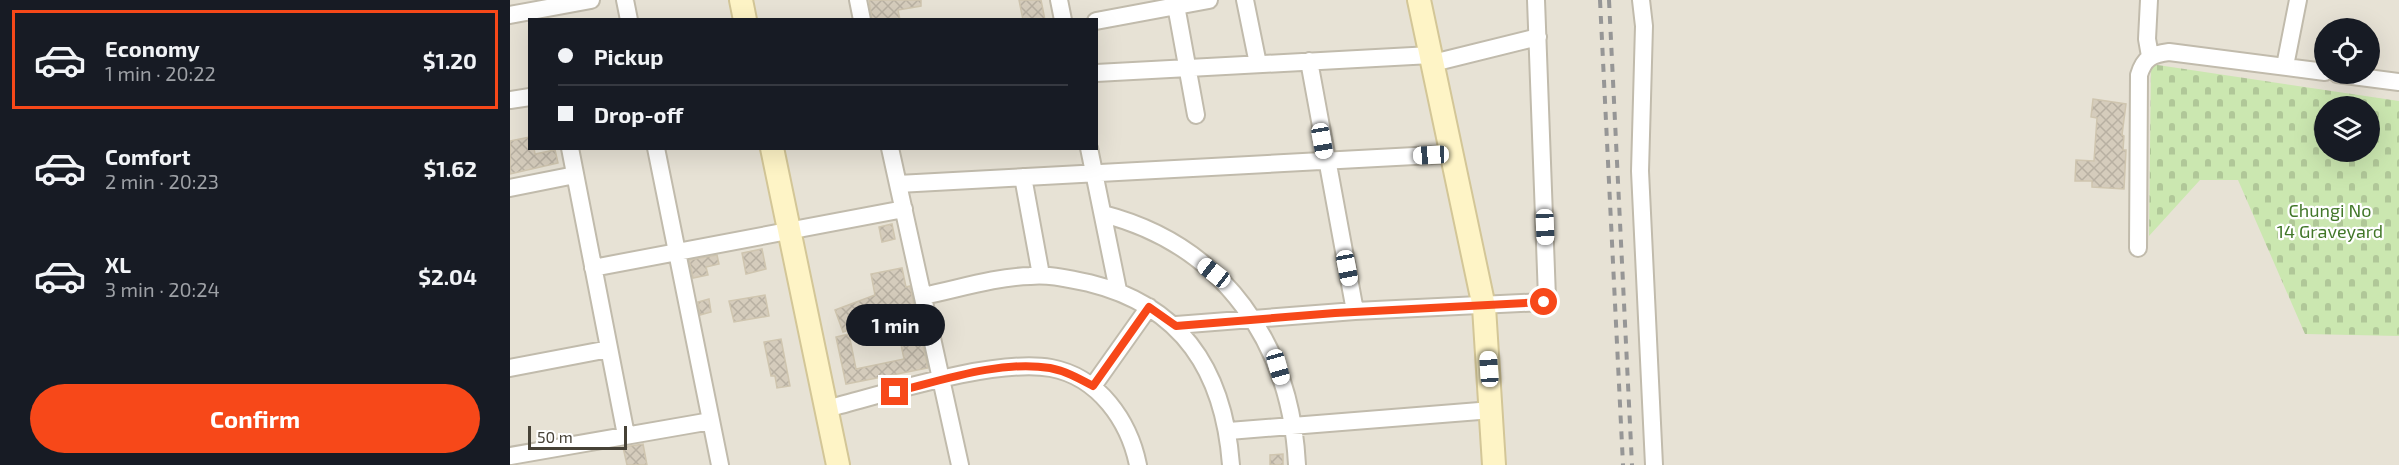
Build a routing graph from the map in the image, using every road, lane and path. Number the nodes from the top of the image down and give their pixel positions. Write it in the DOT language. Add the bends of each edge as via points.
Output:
graph roads {
  1 [pos="591,0"];
  2 [pos="625,0"];
  3 [pos="741,0"];
  4 [pos="858,0"];
  5 [pos="1059,0"];
  6 [pos="1209,0"];
  7 [pos="1245,0"];
  8 [pos="1419,0"];
  9 [pos="1536,0"];
  10 [pos="1641,0"];
  11 [pos="2150,0"];
  12 [pos="2298,0"];
  13 [pos="1176,3"];
  14 [pos="543,14"];
  15 [pos="510,15"];
  16 [pos="629,18"];
  17 [pos="745,18"];
  18 [pos="862,18"];
  19 [pos="1063,18"];
  20 [pos="1098,21"];
  21 [pos="1538,37"];
  22 [pos="2150,56"];
  23 [pos="1432,59"];
  24 [pos="1309,61"];
  25 [pos="1258,64"];
  26 [pos="2285,66"];
  27 [pos="1188,68"];
  28 [pos="2314,70"];
  29 [pos="1098,73"];
  30 [pos="2380,80"];
  31 [pos="2399,82"];
  32 [pos="528,97"];
  33 [pos="510,100"];
  34 [pos="1196,115"];
  35 [pos="570,150"];
  36 [pos="656,150"];
  37 [pos="772,150"];
  38 [pos="890,150"];
  39 [pos="1089,150"];
  40 [pos="1452,154"];
  41 [pos="1326,160"];
  42 [pos="1094,173"];
  43 [pos="575,175"];
  44 [pos="1023,177"];
  45 [pos="898,184"];
  46 [pos="510,188"];
  47 [pos="904,209"];
  48 [pos="1103,214"];
  49 [pos="789,231"];
  50 [pos="2138,248"];
  51 [pos="677,252"];
  52 [pos="593,268"];
  53 [pos="1041,275"];
  54 [pos="1118,290"];
  55 [pos="923,296"];
  56 [pos="1149,307"];
  57 [pos="1484,307"];
  58 [pos="1355,312"];
  59 [pos="1254,318"];
  60 [pos="1176,326"];
  61 [pos="609,349"];
  62 [pos="510,368"];
  63 [pos="941,380"];
  64 [pos="1093,386"];
  65 [pos="826,409"];
  66 [pos="1492,410"];
  67 [pos="711,421"];
  68 [pos="1295,426"];
  69 [pos="1228,431"];
  70 [pos="626,435"];
  71 [pos="510,456"];
  72 [pos="720,465"];
  73 [pos="838,465"];
  74 [pos="960,465"];
  75 [pos="1138,465"];
  76 [pos="1231,465"];
  77 [pos="1297,465"];
  78 [pos="1494,465"];
  79 [pos="1654,465"];
  1 -- 14 [label="street"];
  2 -- 16 [label="street"];
  3 -- 17 [label="street"];
  4 -- 18 [label="street"];
  5 -- 19 [label="street"];
  6 -- 13 [label="street"];
  7 -- 25 [label="street"];
  8 -- 23 [label="street"];
  9 -- 21 [label="street"];
  10 -- 79 [label="street" via="1644,26 1640,171"];
  11 -- 22 [label="street"];
  12 -- 26 [label="street"];
  13 -- 20 [label="street"];
  13 -- 27 [label="street"];
  14 -- 15 [label="street"];
  21 -- 23 [label="street"];
  21 -- 57 [label="street" via="1547,298 1544,302"];
  22 -- 26 [label="street" via="2169,52"];
  22 -- 50 [label="street" via="2142,63 2139,75"];
  23 -- 24 [label="street"];
  23 -- 40 [label="street"];
  24 -- 25 [label="street"];
  24 -- 41 [label="street"];
  25 -- 27 [label="street"];
  26 -- 28 [label="street"];
  27 -- 29 [label="street"];
  27 -- 34 [label="street"];
  30 -- 31 [label="street"];
  32 -- 33 [label="street"];
  35 -- 43 [label="street"];
  36 -- 51 [label="street"];
  37 -- 49 [label="street"];
  38 -- 45 [label="street"];
  39 -- 42 [label="street"];
  40 -- 41 [label="street"];
  40 -- 57 [label="street"];
  41 -- 42 [label="street"];
  41 -- 58 [label="street"];
  42 -- 44 [label="street"];
  42 -- 48 [label="street"];
  43 -- 46 [label="street"];
  43 -- 52 [label="street"];
  44 -- 45 [label="street"];
  44 -- 53 [label="street"];
  45 -- 47 [label="street"];
  47 -- 49 [label="street"];
  47 -- 55 [label="street"];
  48 -- 54 [label="street"];
  48 -- 59 [label="street" via="1144,228 1192,256 1214,273"];
  49 -- 51 [label="street"];
  49 -- 65 [label="street"];
  51 -- 52 [label="street"];
  51 -- 67 [label="street"];
  52 -- 61 [label="street"];
  53 -- 54 [label="street"];
  53 -- 55 [label="street" via="995,280"];
  54 -- 56 [label="street"];
  55 -- 63 [label="street"];
  56 -- 60 [label="street"];
  56 -- 64 [label="street"];
  57 -- 58 [label="street"];
  57 -- 66 [label="street"];
  58 -- 59 [label="street"];
  59 -- 60 [label="street"];
  59 -- 68 [label="street" via="1278,367"];
  60 -- 69 [label="street" via="1204,367"];
  61 -- 62 [label="street"];
  61 -- 70 [label="street"];
  63 -- 64 [label="street" via="993,369 1051,368"];
  63 -- 65 [label="street"];
  63 -- 74 [label="street"];
  64 -- 75 [label="street" via="1120,417"];
  65 -- 73 [label="street"];
  66 -- 68 [label="street"];
  66 -- 78 [label="street"];
  67 -- 70 [label="street"];
  67 -- 72 [label="street"];
  68 -- 69 [label="street"];
  68 -- 77 [label="street"];
  69 -- 76 [label="street"];
  70 -- 71 [label="street"];
}
